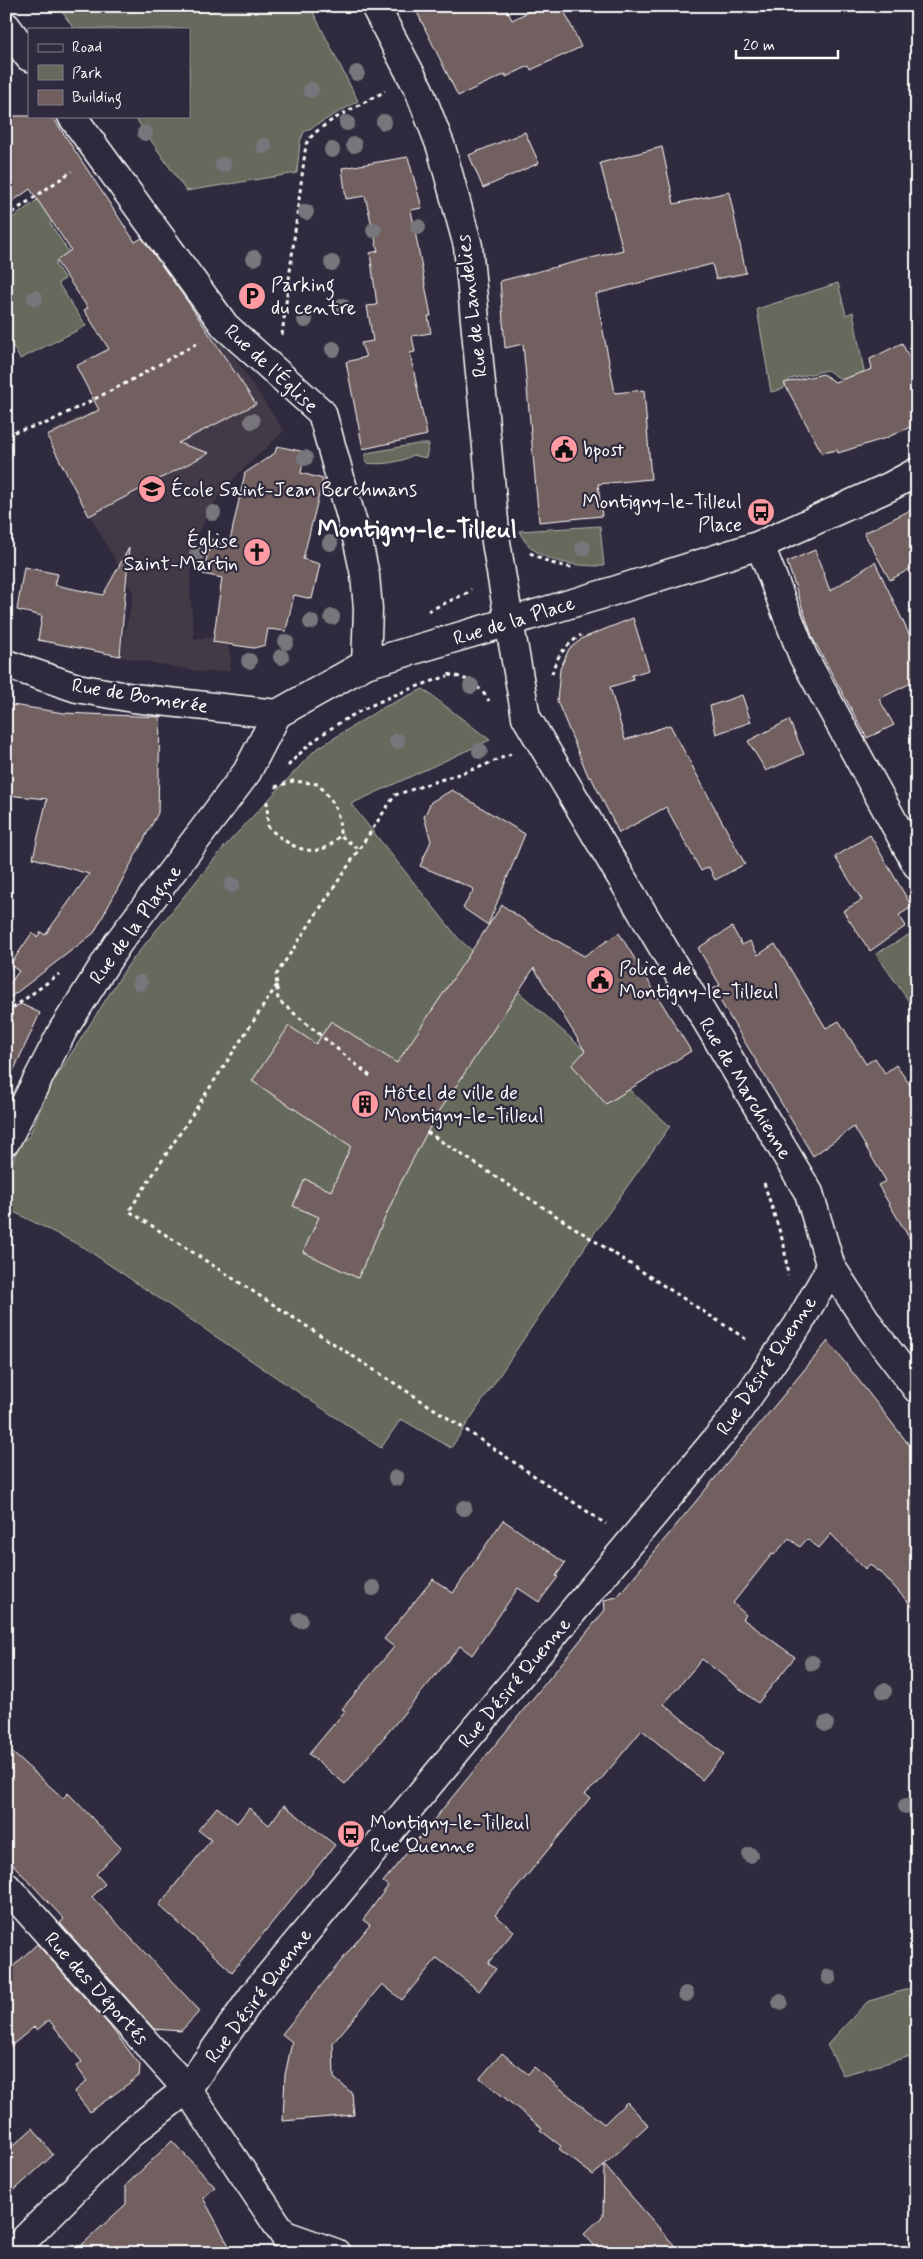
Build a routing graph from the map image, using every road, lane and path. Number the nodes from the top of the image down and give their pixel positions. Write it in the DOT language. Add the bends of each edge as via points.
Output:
graph roads {
  1 [pos="375,6"];
  2 [pos="6,26"];
  3 [pos="28,56"];
  4 [pos="412,77"];
  5 [pos="73,118"];
  6 [pos="97,150"];
  7 [pos="6,217"];
  8 [pos="225,326"];
  9 [pos="282,335"];
  10 [pos="6,434"];
  11 [pos="917,472"];
  12 [pos="760,544"];
  13 [pos="472,583"];
  14 [pos="509,621"];
  15 [pos="438,643"];
  16 [pos="6,664"];
  17 [pos="366,664"];
  18 [pos="450,675"];
  19 [pos="493,708"];
  20 [pos="277,714"];
  21 [pos="509,745"];
  22 [pos="285,770"];
  23 [pos="257,781"];
  24 [pos="273,783"];
  25 [pos="340,835"];
  26 [pos="358,849"];
  27 [pos="917,865"];
  28 [pos="277,985"];
  29 [pos="370,1076"];
  30 [pos="427,1132"];
  31 [pos="6,1141"];
  32 [pos="761,1177"];
  33 [pos="831,1266"];
  34 [pos="786,1282"];
  35 [pos="758,1346"];
  36 [pos="917,1389"];
  37 [pos="631,1542"];
  38 [pos="6,1886"];
  39 [pos="188,2089"];
  40 [pos="290,2244"];
  41 [pos="11,2253"];
  42 [pos="336,2253"];
  1 -- 4 [label="street, Rue de Landelies"];
  2 -- 3 [label="street"];
  4 -- 9 [label="path" via="310,136 306,144"];
  4 -- 14 [label="street, Rue de Landelies" via="441,147 468,246 495,533"];
  5 -- 6 [label="street, Rue de l'Église"];
  6 -- 7 [label="path" via="96,154"];
  6 -- 8 [label="street, Rue de l'Église"];
  8 -- 10 [label="path" via="47,424"];
  8 -- 17 [label="street, Rue de l'Église" via="322,413 365,575 368,609"];
  11 -- 12 [label="street, Rue de la Place"];
  12 -- 14 [label="street, Rue de la Place"];
  12 -- 27 [label="street" via="803,656"];
  13 -- 15 [label="path" via="467,593 427,611"];
  14 -- 15 [label="street, Rue de la Place"];
  14 -- 33 [label="street, Rue de Marchienne" via="526,717 809,1192"];
  15 -- 17 [label="street, Rue de la Place"];
  15 -- 18 [label="path"];
  16 -- 20 [label="street, Rue de Bomerée" via="78,688 133,698"];
  17 -- 20 [label="street, Rue de la Place"];
  18 -- 19 [label="path" via="472,682"];
  18 -- 22 [label="path" via="348,716 322,734"];
  20 -- 23 [label="street, Rue de la Plagne"];
  21 -- 26 [label="path" via="514,753 395,795"];
  23 -- 24 [label="path"];
  23 -- 25 [label="path" via="318,784 332,800 340,818"];
  23 -- 25 [label="path" via="268,827 284,842 305,850 322,850 332,845"];
  23 -- 31 [label="street, Rue de la Plagne" via="110,955 63,1030"];
  25 -- 26 [label="path"];
  26 -- 28 [label="path" via="276,975"];
  28 -- 29 [label="path" via="278,1000"];
  28 -- 37 [label="path" via="129,1211 442,1414"];
  30 -- 35 [label="path"];
  32 -- 34 [label="path" via="784,1245"];
  33 -- 36 [label="street, Rue de Marchienne" via="873,1331"];
  33 -- 37 [label="street, Rue Désiré Quenne" via="798,1324 729,1424"];
  37 -- 39 [label="street, Rue Désiré Quenne" via="255,1993"];
  38 -- 39 [label="street, Rue des Déportés"];
  39 -- 40 [label="street, Rue des Déportés"];
  39 -- 41 [label="street, Rue Désiré Quenne" via="131,2133"];
  40 -- 42 [label="street"];
}
